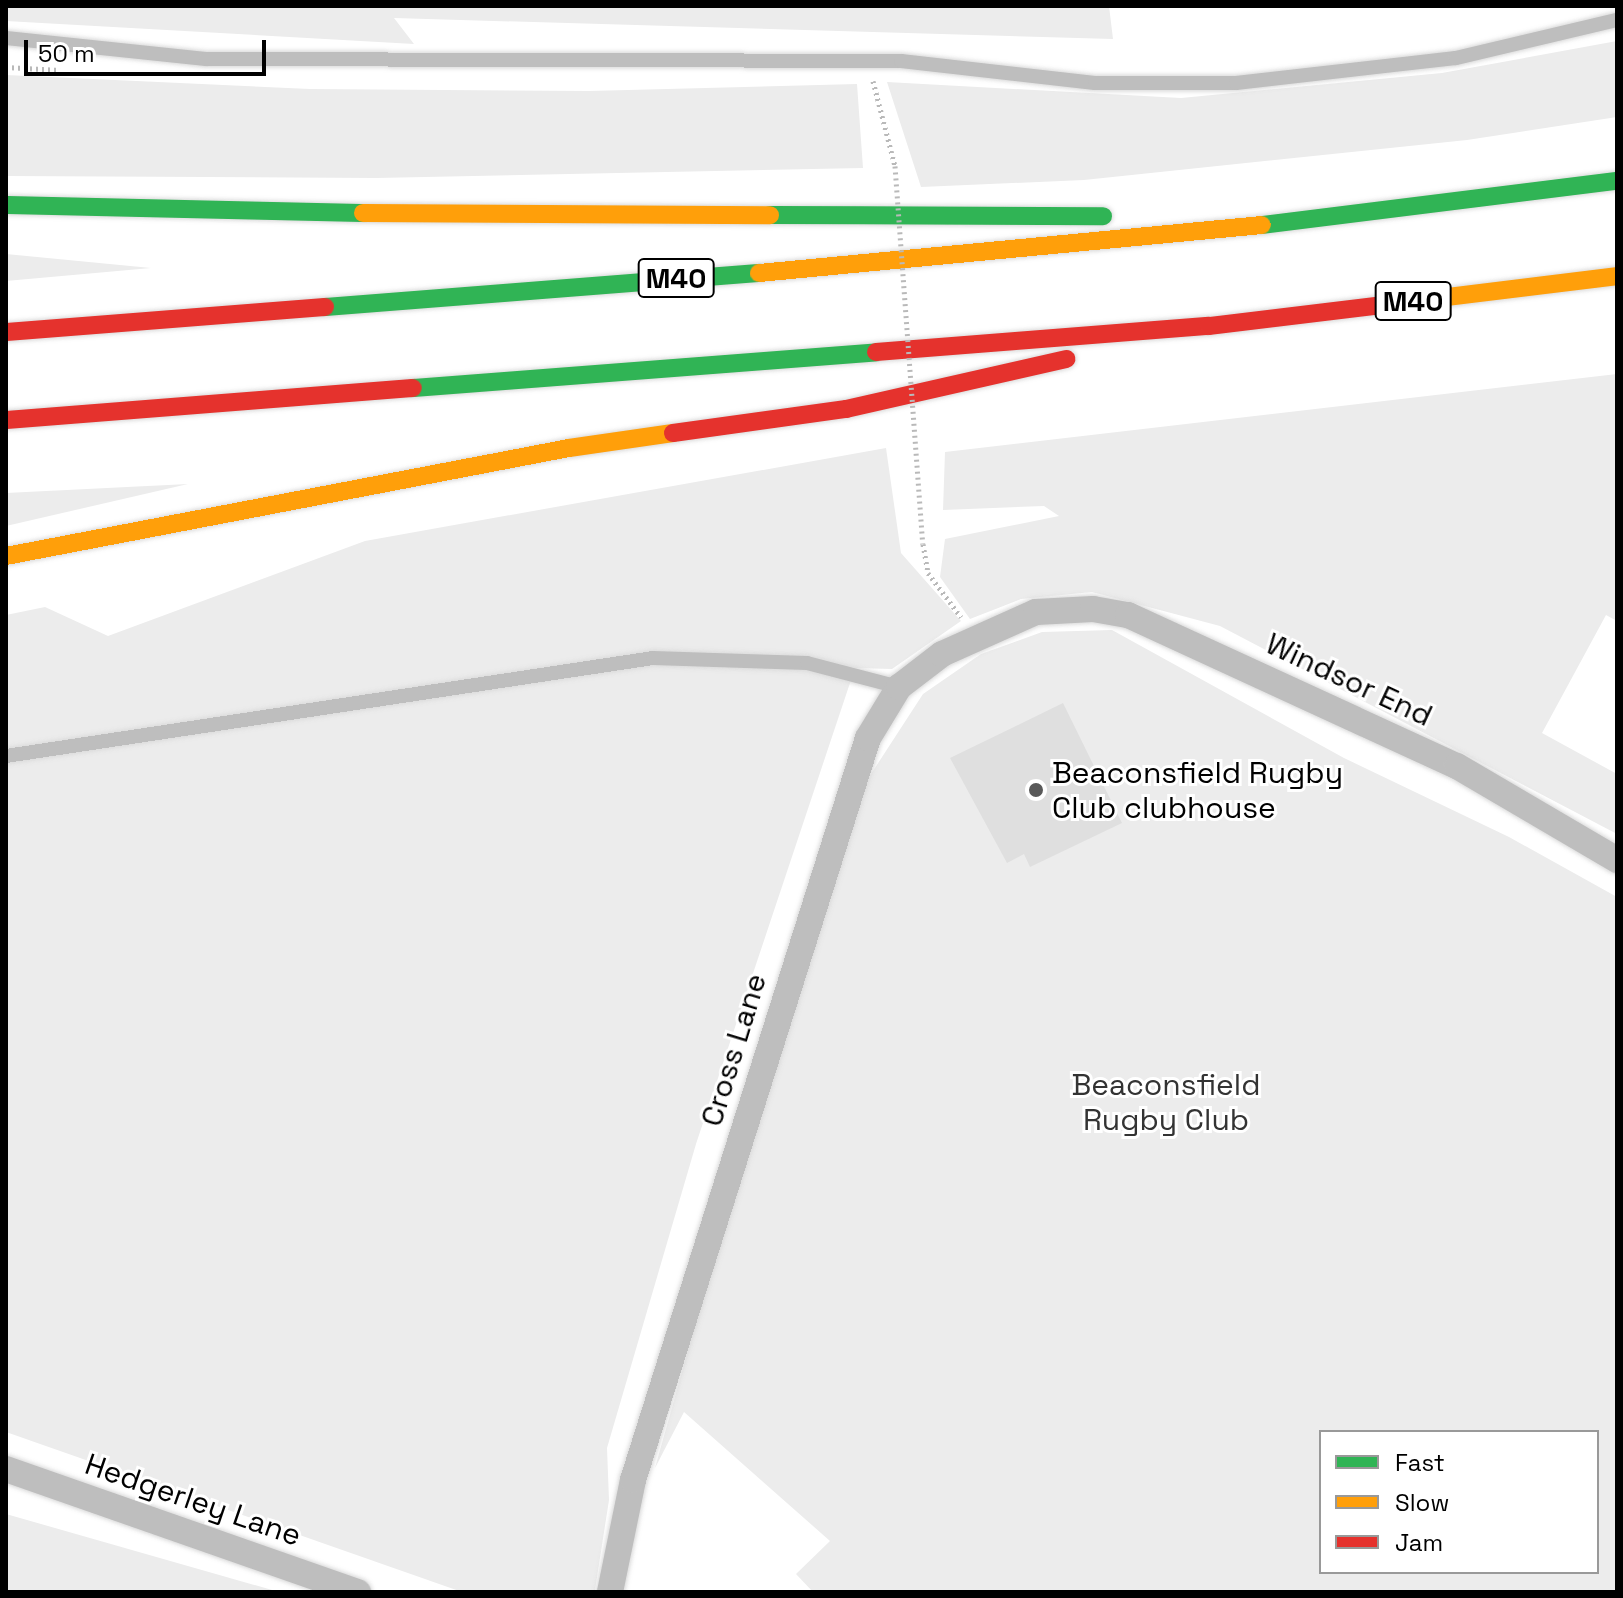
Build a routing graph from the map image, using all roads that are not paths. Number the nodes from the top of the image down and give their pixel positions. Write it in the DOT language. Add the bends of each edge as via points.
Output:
graph roads {
  1 [pos="1617,20"];
  2 [pos="6,38"];
  3 [pos="1617,181"];
  4 [pos="6,205"];
  5 [pos="1346,217"];
  6 [pos="1617,276"];
  7 [pos="1209,326"];
  8 [pos="6,332"];
  9 [pos="6,420"];
  10 [pos="6,556"];
  11 [pos="1036,612"];
  12 [pos="899,687"];
  13 [pos="6,756"];
  14 [pos="1617,860"];
  15 [pos="6,1469"];
  16 [pos="358,1592"];
  17 [pos="610,1592"];
  1 -- 2 [label="lane" via="1456,58 1363,72 1220,83 1095,83 901,61 206,59"];
  3 -- 5 [label="highway, M40"];
  4 -- 5 [label="highway, M40" via="163,212"];
  5 -- 8 [label="highway, M40" via="855,265"];
  6 -- 7 [label="highway, M40"];
  7 -- 9 [label="highway, M40"];
  7 -- 10 [label="highway, M40" via="846,409 569,448"];
  11 -- 12 [label="street, Cross Lane" via="942,654"];
  11 -- 14 [label="street, Windsor End" via="1093,609 1128,615 1457,766"];
  12 -- 13 [label="lane" via="807,663 653,658"];
  12 -- 17 [label="street, Cross Lane" via="868,738 837,830 633,1480"];
  15 -- 16 [label="street, Hedgerley Lane"];
}
